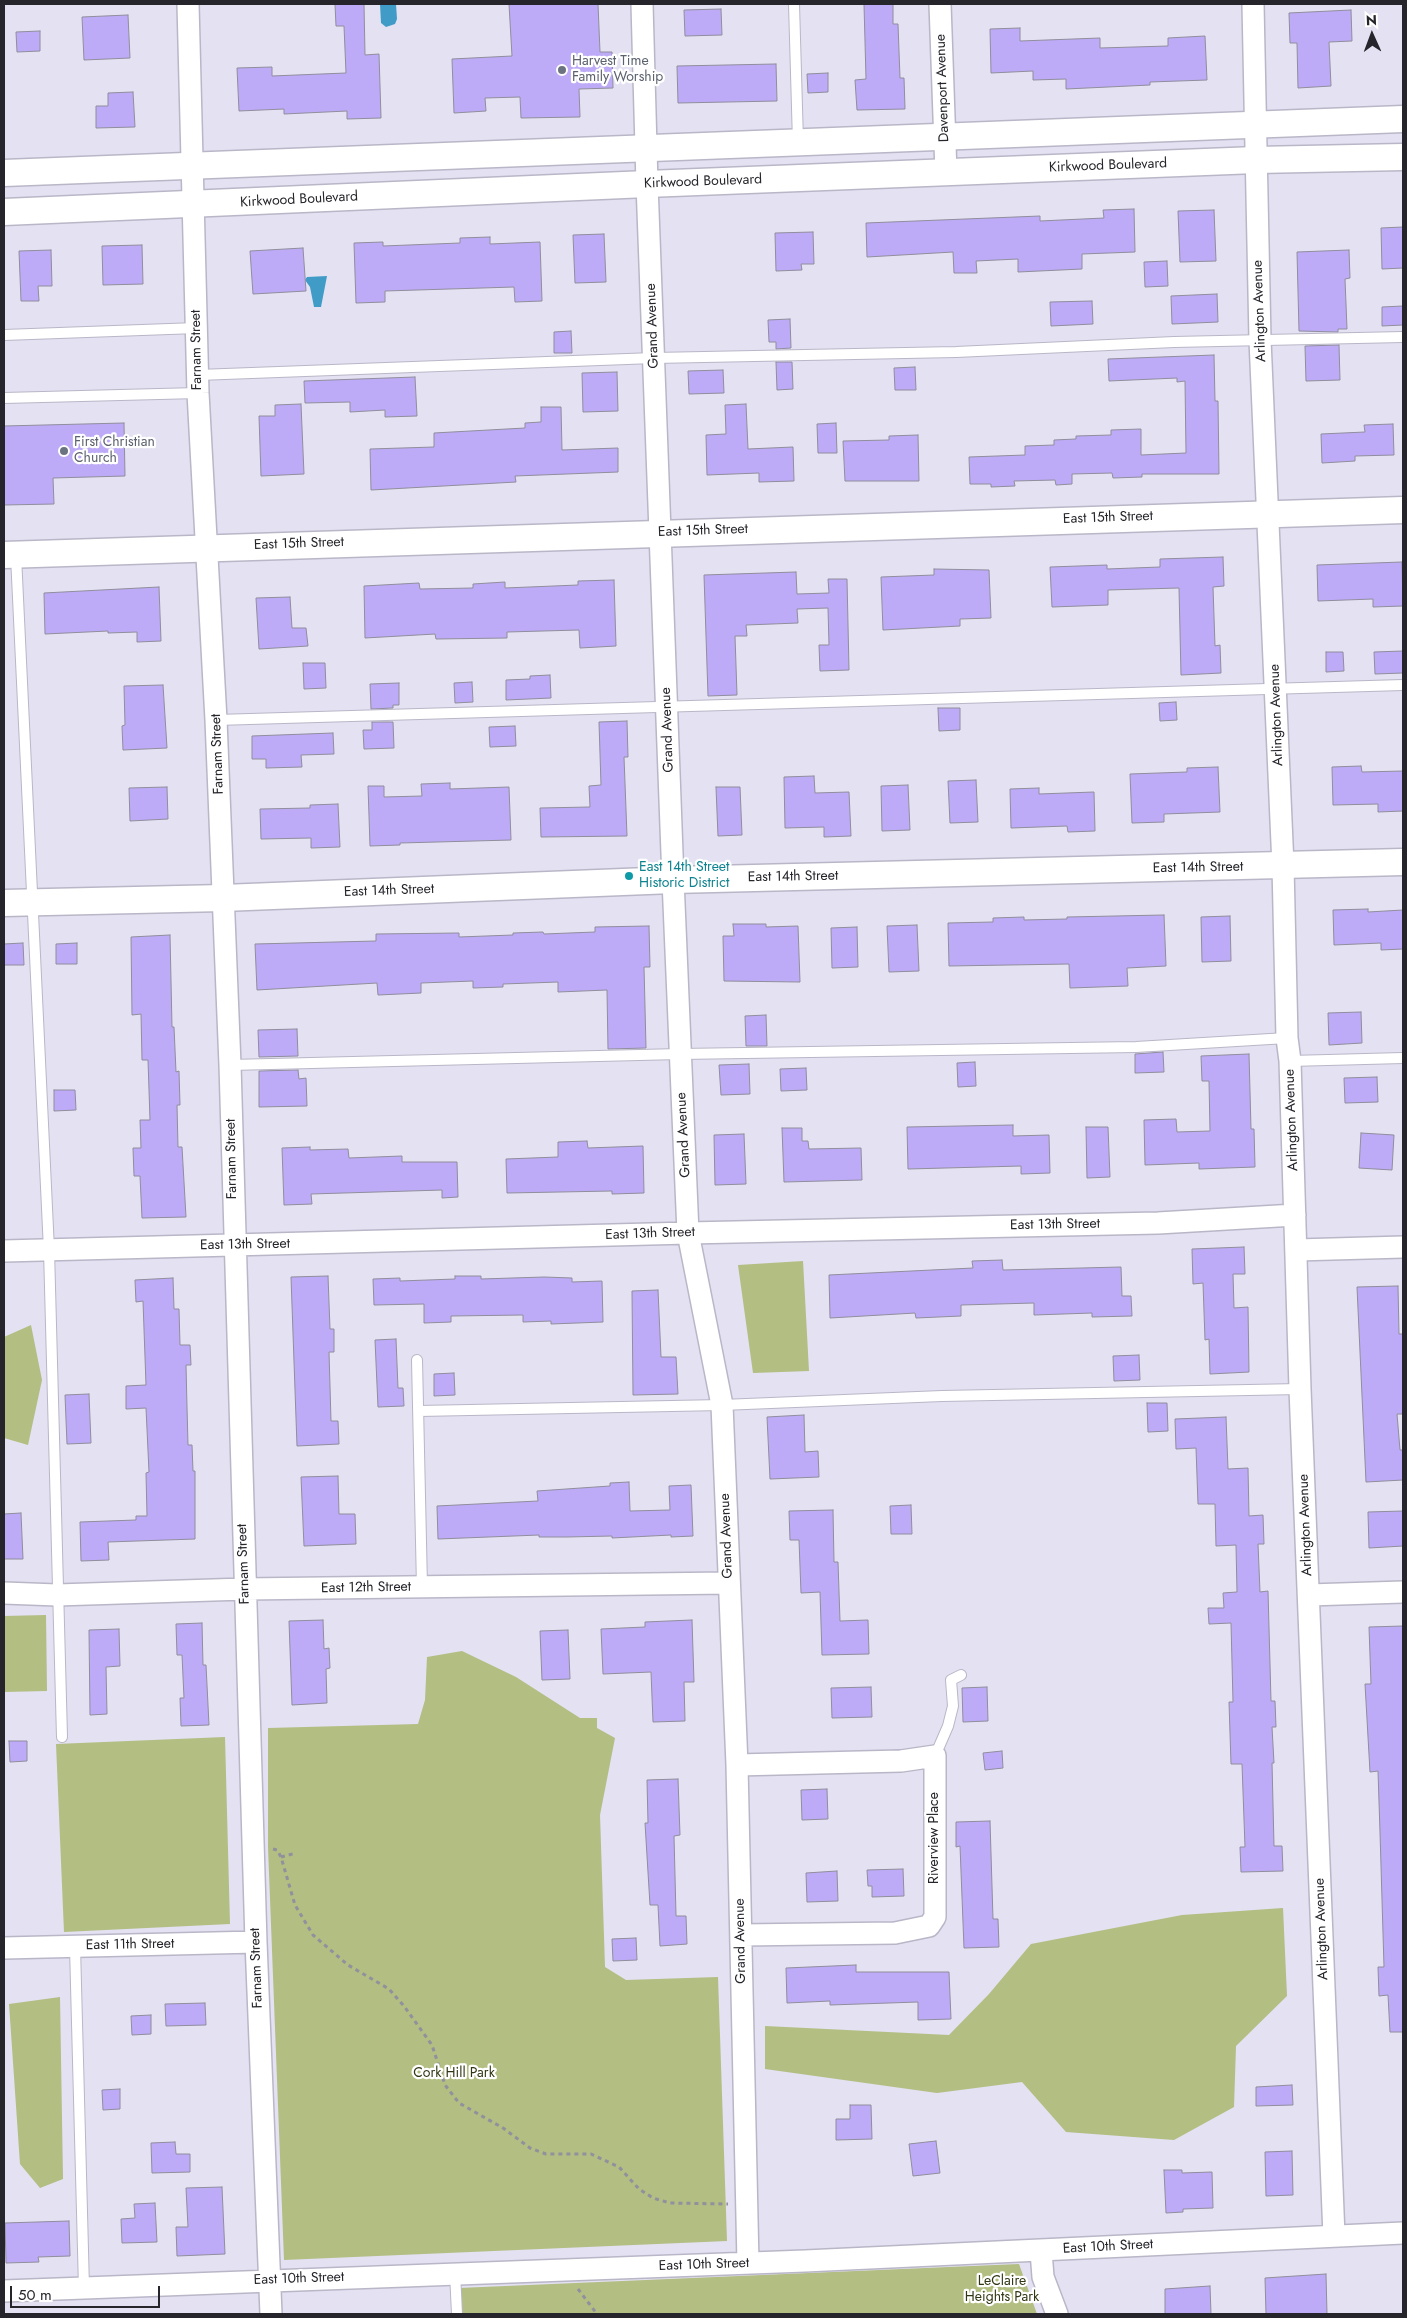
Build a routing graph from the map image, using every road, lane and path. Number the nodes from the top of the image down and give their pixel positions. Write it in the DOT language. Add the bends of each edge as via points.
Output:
graph roads {
  1 [pos="188,4"];
  2 [pos="642,4"];
  3 [pos="794,4"];
  4 [pos="940,4"];
  5 [pos="1253,4"];
  6 [pos="1403,119"];
  7 [pos="1254,124"];
  8 [pos="945,137"];
  9 [pos="798,142"];
  10 [pos="646,147"];
  11 [pos="1403,156"];
  12 [pos="1256,160"];
  13 [pos="192,166"];
  14 [pos="4,173"];
  15 [pos="946,173"];
  16 [pos="647,184"];
  17 [pos="193,205"];
  18 [pos="4,212"];
  19 [pos="197,328"];
  20 [pos="4,335"];
  21 [pos="1403,337"];
  22 [pos="1260,340"];
  23 [pos="654,358"];
  24 [pos="198,384"];
  25 [pos="4,398"];
  26 [pos="1403,510"];
  27 [pos="1268,512"];
  28 [pos="661,532"];
  29 [pos="208,547"];
  30 [pos="10,555"];
  31 [pos="1403,685"];
  32 [pos="1276,689"];
  33 [pos="668,706"];
  34 [pos="216,720"];
  35 [pos="1403,862"];
  36 [pos="1284,866"];
  37 [pos="673,880"];
  38 [pos="223,898"];
  39 [pos="33,902"];
  40 [pos="4,903"];
  41 [pos="1287,1038"];
  42 [pos="680,1054"];
  43 [pos="1403,1058"];
  44 [pos="1290,1061"];
  45 [pos="230,1065"];
  46 [pos="1295,1215"];
  47 [pos="688,1232"];
  48 [pos="234,1246"];
  49 [pos="1403,1247"];
  50 [pos="48,1250"];
  51 [pos="1297,1250"];
  52 [pos="4,1251"];
  53 [pos="418,1360"];
  54 [pos="1300,1389"];
  55 [pos="722,1405"];
  56 [pos="419,1411"];
  57 [pos="728,1583"];
  58 [pos="422,1587"];
  59 [pos="244,1589"];
  60 [pos="1403,1592"];
  61 [pos="4,1593"];
  62 [pos="57,1595"];
  63 [pos="1309,1595"];
  64 [pos="961,1675"];
  65 [pos="62,1737"];
  66 [pos="935,1756"];
  67 [pos="737,1765"];
  68 [pos="268,1847"];
  69 [pos="296,1852"];
  70 [pos="281,1857"];
  71 [pos="741,1935"];
  72 [pos="256,1942"];
  73 [pos="75,1947"];
  74 [pos="4,1948"];
  75 [pos="732,2204"];
  76 [pos="1403,2233"];
  77 [pos="1334,2236"];
  78 [pos="1041,2251"];
  79 [pos="748,2263"];
  80 [pos="455,2273"];
  81 [pos="270,2280"];
  82 [pos="573,2283"];
  83 [pos="84,2288"];
  84 [pos="4,2291"];
  85 [pos="271,2314"];
  86 [pos="456,2314"];
  87 [pos="597,2314"];
  88 [pos="1057,2314"];
  1 -- 13 [label="street, Farnam Street"];
  2 -- 10 [label="street, Grand Avenue"];
  3 -- 9 [label="lane"];
  4 -- 8 [label="street, Davenport Avenue"];
  5 -- 7 [label="street, Arlington Avenue"];
  6 -- 7 [label="street"];
  7 -- 8 [label="street"];
  7 -- 12 [label="street, Arlington Avenue"];
  8 -- 9 [label="street"];
  8 -- 15 [label="street, Davenport Avenue"];
  9 -- 10 [label="street"];
  10 -- 13 [label="street"];
  10 -- 16 [label="street, Grand Avenue"];
  11 -- 12 [label="street, Kirkwood Boulevard"];
  12 -- 15 [label="street, Kirkwood Boulevard"];
  12 -- 22 [label="street, Arlington Avenue"];
  13 -- 14 [label="street"];
  13 -- 17 [label="street, Farnam Street"];
  15 -- 16 [label="street, Kirkwood Boulevard"];
  16 -- 17 [label="street, Kirkwood Boulevard"];
  16 -- 23 [label="street, Grand Avenue"];
  17 -- 18 [label="street, Kirkwood Boulevard"];
  17 -- 19 [label="street, Farnam Street"];
  19 -- 20 [label="lane"];
  19 -- 24 [label="street, Farnam Street"];
  21 -- 22 [label="lane"];
  22 -- 23 [label="lane" via="956,352"];
  22 -- 27 [label="street, Arlington Avenue"];
  23 -- 24 [label="lane"];
  23 -- 28 [label="street, Grand Avenue"];
  24 -- 25 [label="lane"];
  24 -- 29 [label="street, Farnam Street"];
  26 -- 27 [label="street, East 15th Street"];
  27 -- 28 [label="street, East 15th Street"];
  27 -- 32 [label="street, Arlington Avenue"];
  28 -- 29 [label="street, East 15th Street"];
  28 -- 33 [label="street, Grand Avenue"];
  29 -- 30 [label="street, East 15th Street"];
  29 -- 34 [label="street, Farnam Street"];
  30 -- 39 [label="lane"];
  31 -- 32 [label="lane"];
  32 -- 33 [label="lane"];
  32 -- 36 [label="street, Arlington Avenue"];
  33 -- 34 [label="lane"];
  33 -- 37 [label="street, Grand Avenue"];
  34 -- 38 [label="street, Farnam Street"];
  35 -- 36 [label="street, East 14th Street"];
  36 -- 37 [label="street, East 14th Street"];
  36 -- 41 [label="street, Arlington Avenue"];
  37 -- 38 [label="street, East 14th Street"];
  37 -- 42 [label="street, Grand Avenue"];
  38 -- 39 [label="street, East 14th Street"];
  38 -- 45 [label="street, Farnam Street"];
  39 -- 40 [label="street, East 14th Street"];
  39 -- 50 [label="lane"];
  41 -- 42 [label="lane" via="1136,1047"];
  41 -- 44 [label="street, Arlington Avenue"];
  42 -- 45 [label="lane"];
  42 -- 47 [label="street, Grand Avenue"];
  43 -- 44 [label="lane"];
  44 -- 46 [label="street, Arlington Avenue"];
  45 -- 48 [label="street, Farnam Street"];
  46 -- 47 [label="street, East 13th Street" via="1158,1224"];
  46 -- 51 [label="street, Arlington Avenue"];
  47 -- 48 [label="street, East 13th Street"];
  47 -- 55 [label="street, Grand Avenue"];
  48 -- 50 [label="street, East 13th Street"];
  48 -- 59 [label="street, Farnam Street"];
  49 -- 51 [label="street"];
  50 -- 52 [label="street, East 13th Street"];
  50 -- 62 [label="lane"];
  51 -- 54 [label="street, Arlington Avenue"];
  53 -- 56 [label="lane"];
  54 -- 55 [label="lane" via="942,1396"];
  54 -- 63 [label="street, Arlington Avenue"];
  55 -- 56 [label="lane"];
  55 -- 57 [label="street, Grand Avenue"];
  56 -- 58 [label="lane"];
  57 -- 58 [label="street, East 12th Street"];
  57 -- 67 [label="street, Grand Avenue"];
  58 -- 59 [label="street, East 12th Street"];
  59 -- 62 [label="street, East 12th Street"];
  59 -- 72 [label="street, Farnam Street"];
  60 -- 63 [label="street"];
  61 -- 62 [label="street, East 12th Street"];
  62 -- 65 [label="lane"];
  63 -- 77 [label="street, Arlington Avenue"];
  64 -- 66 [label="lane" via="950,1680 953,1706"];
  66 -- 67 [label="street" via="901,1761"];
  66 -- 71 [label="street, Riverview Place" via="936,1918 929,1926 895,1933"];
  67 -- 71 [label="street, Grand Avenue"];
  68 -- 70 [label="path" via="277,1850"];
  69 -- 70 [label="path"];
  70 -- 75 [label="path" via="295,1905 313,1935 348,1966 389,1989 404,2006 432,2045 445,2085 459,2103 538,2151 598,2157 618,2167 639,2189 653,2198 670,2203"];
  71 -- 79 [label="street, Grand Avenue"];
  72 -- 73 [label="street, East 11th Street"];
  72 -- 81 [label="street, Farnam Street"];
  73 -- 74 [label="street, East 11th Street"];
  73 -- 83 [label="lane"];
  76 -- 77 [label="street, East 10th Street"];
  77 -- 78 [label="street, East 10th Street"];
  78 -- 79 [label="street, East 10th Street"];
  78 -- 88 [label="street" via="1043,2277"];
  79 -- 80 [label="street, East 10th Street"];
  80 -- 81 [label="street, East 10th Street"];
  80 -- 86 [label="lane"];
  81 -- 83 [label="street, East 10th Street"];
  81 -- 85 [label="street, Farnam Street"];
  82 -- 87 [label="path"];
  83 -- 84 [label="street, East 10th Street"];
}
